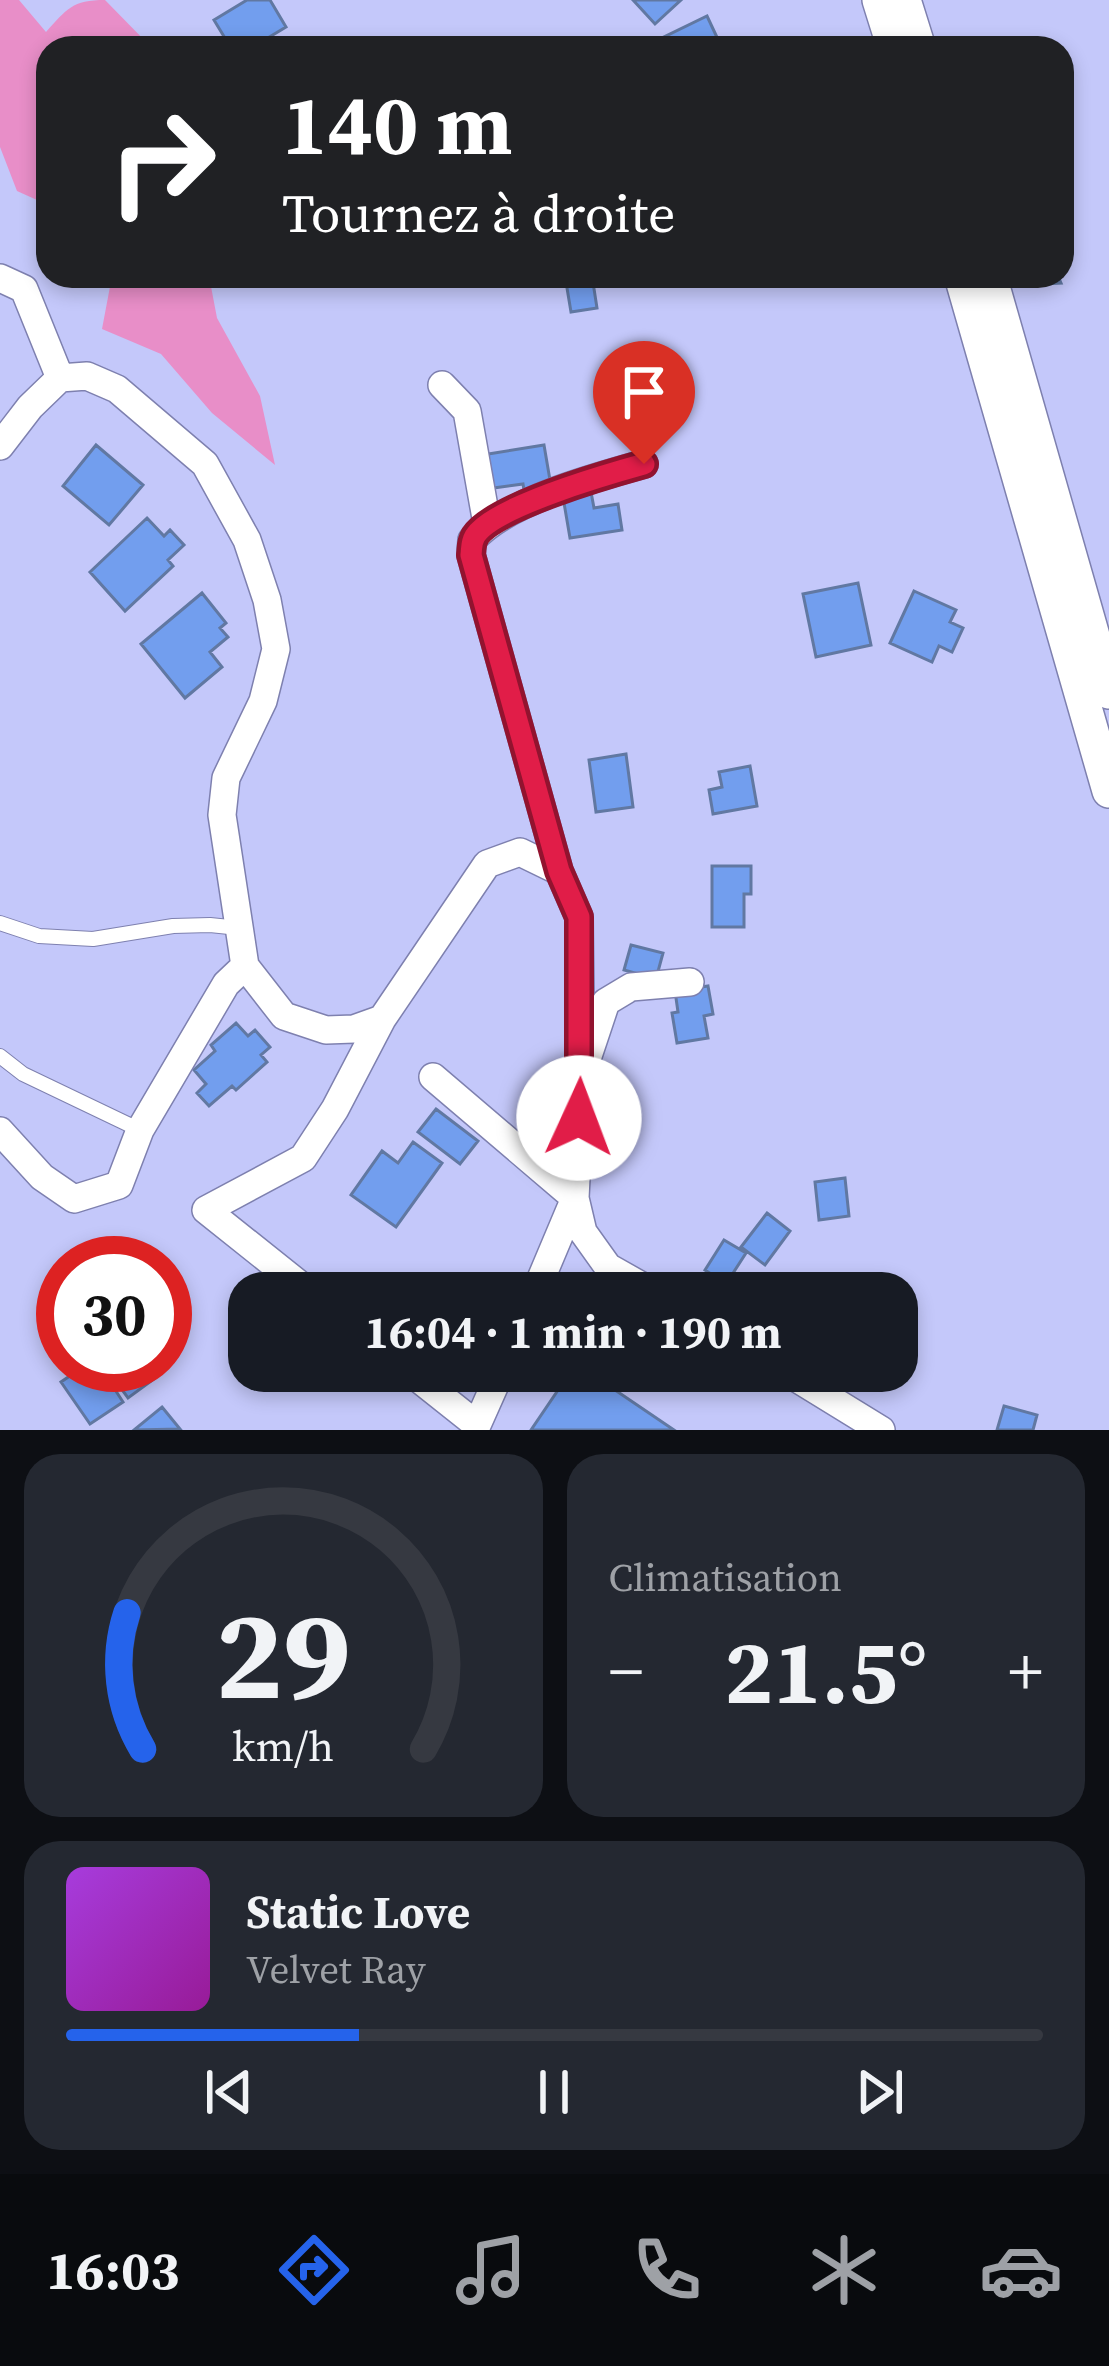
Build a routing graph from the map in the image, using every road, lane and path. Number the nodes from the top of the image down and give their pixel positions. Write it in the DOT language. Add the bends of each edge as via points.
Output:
graph roads {
  1 [pos="879,0"];
  2 [pos="904,0"];
  3 [pos="890,36"];
  4 [pos="916,36"];
  5 [pos="0,278"];
  6 [pos="964,288"];
  7 [pos="993,288"];
  8 [pos="60,378"];
  9 [pos="442,385"];
  10 [pos="0,446"];
  11 [pos="644,464"];
  12 [pos="487,524"];
  13 [pos="1109,692"];
  14 [pos="1109,791"];
  15 [pos="559,871"];
  16 [pos="0,923"];
  17 [pos="239,928"];
  18 [pos="245,966"];
  19 [pos="691,982"];
  20 [pos="382,1019"];
  21 [pos="0,1056"];
  22 [pos="433,1077"];
  23 [pos="581,1077"];
  24 [pos="140,1130"];
  25 [pos="0,1131"];
  26 [pos="575,1198"];
  27 [pos="284,1272"];
  28 [pos="544,1272"];
  29 [pos="615,1272"];
  30 [pos="435,1392"];
  31 [pos="492,1392"];
  32 [pos="819,1392"];
  33 [pos="880,1430"];
  1 -- 3 [label="street"];
  2 -- 4 [label="street"];
  5 -- 8 [label="street" via="24,289"];
  6 -- 14 [label="street"];
  7 -- 13 [label="street"];
  8 -- 10 [label="street"];
  8 -- 17 [label="street" via="87,376 117,389 205,464 247,540 267,600 276,649 263,701 226,778 222,815"];
  9 -- 12 [label="street" via="467,411"];
  11 -- 12 [label="street" via="574,484"];
  12 -- 15 [label="street" via="471,555"];
  15 -- 20 [label="street" via="520,853 487,864"];
  15 -- 23 [label="street" via="579,917"];
  16 -- 17 [label="lane" via="39,936 93,939 173,926"];
  17 -- 18 [label="street"];
  18 -- 20 [label="street" via="284,1016 326,1030"];
  18 -- 24 [label="street" via="226,984"];
  19 -- 23 [label="street" via="631,987 606,1002"];
  20 -- 27 [label="street" via="303,1157 206,1210"];
  21 -- 24 [label="lane"];
  22 -- 26 [label="street"];
  23 -- 26 [label="street"];
  24 -- 25 [label="street" via="119,1185 74,1198"];
  26 -- 28 [label="street"];
  26 -- 29 [label="street" via="584,1232"];
  30 -- 31 [label="street" via="477,1425"];
  32 -- 33 [label="street"];
}
